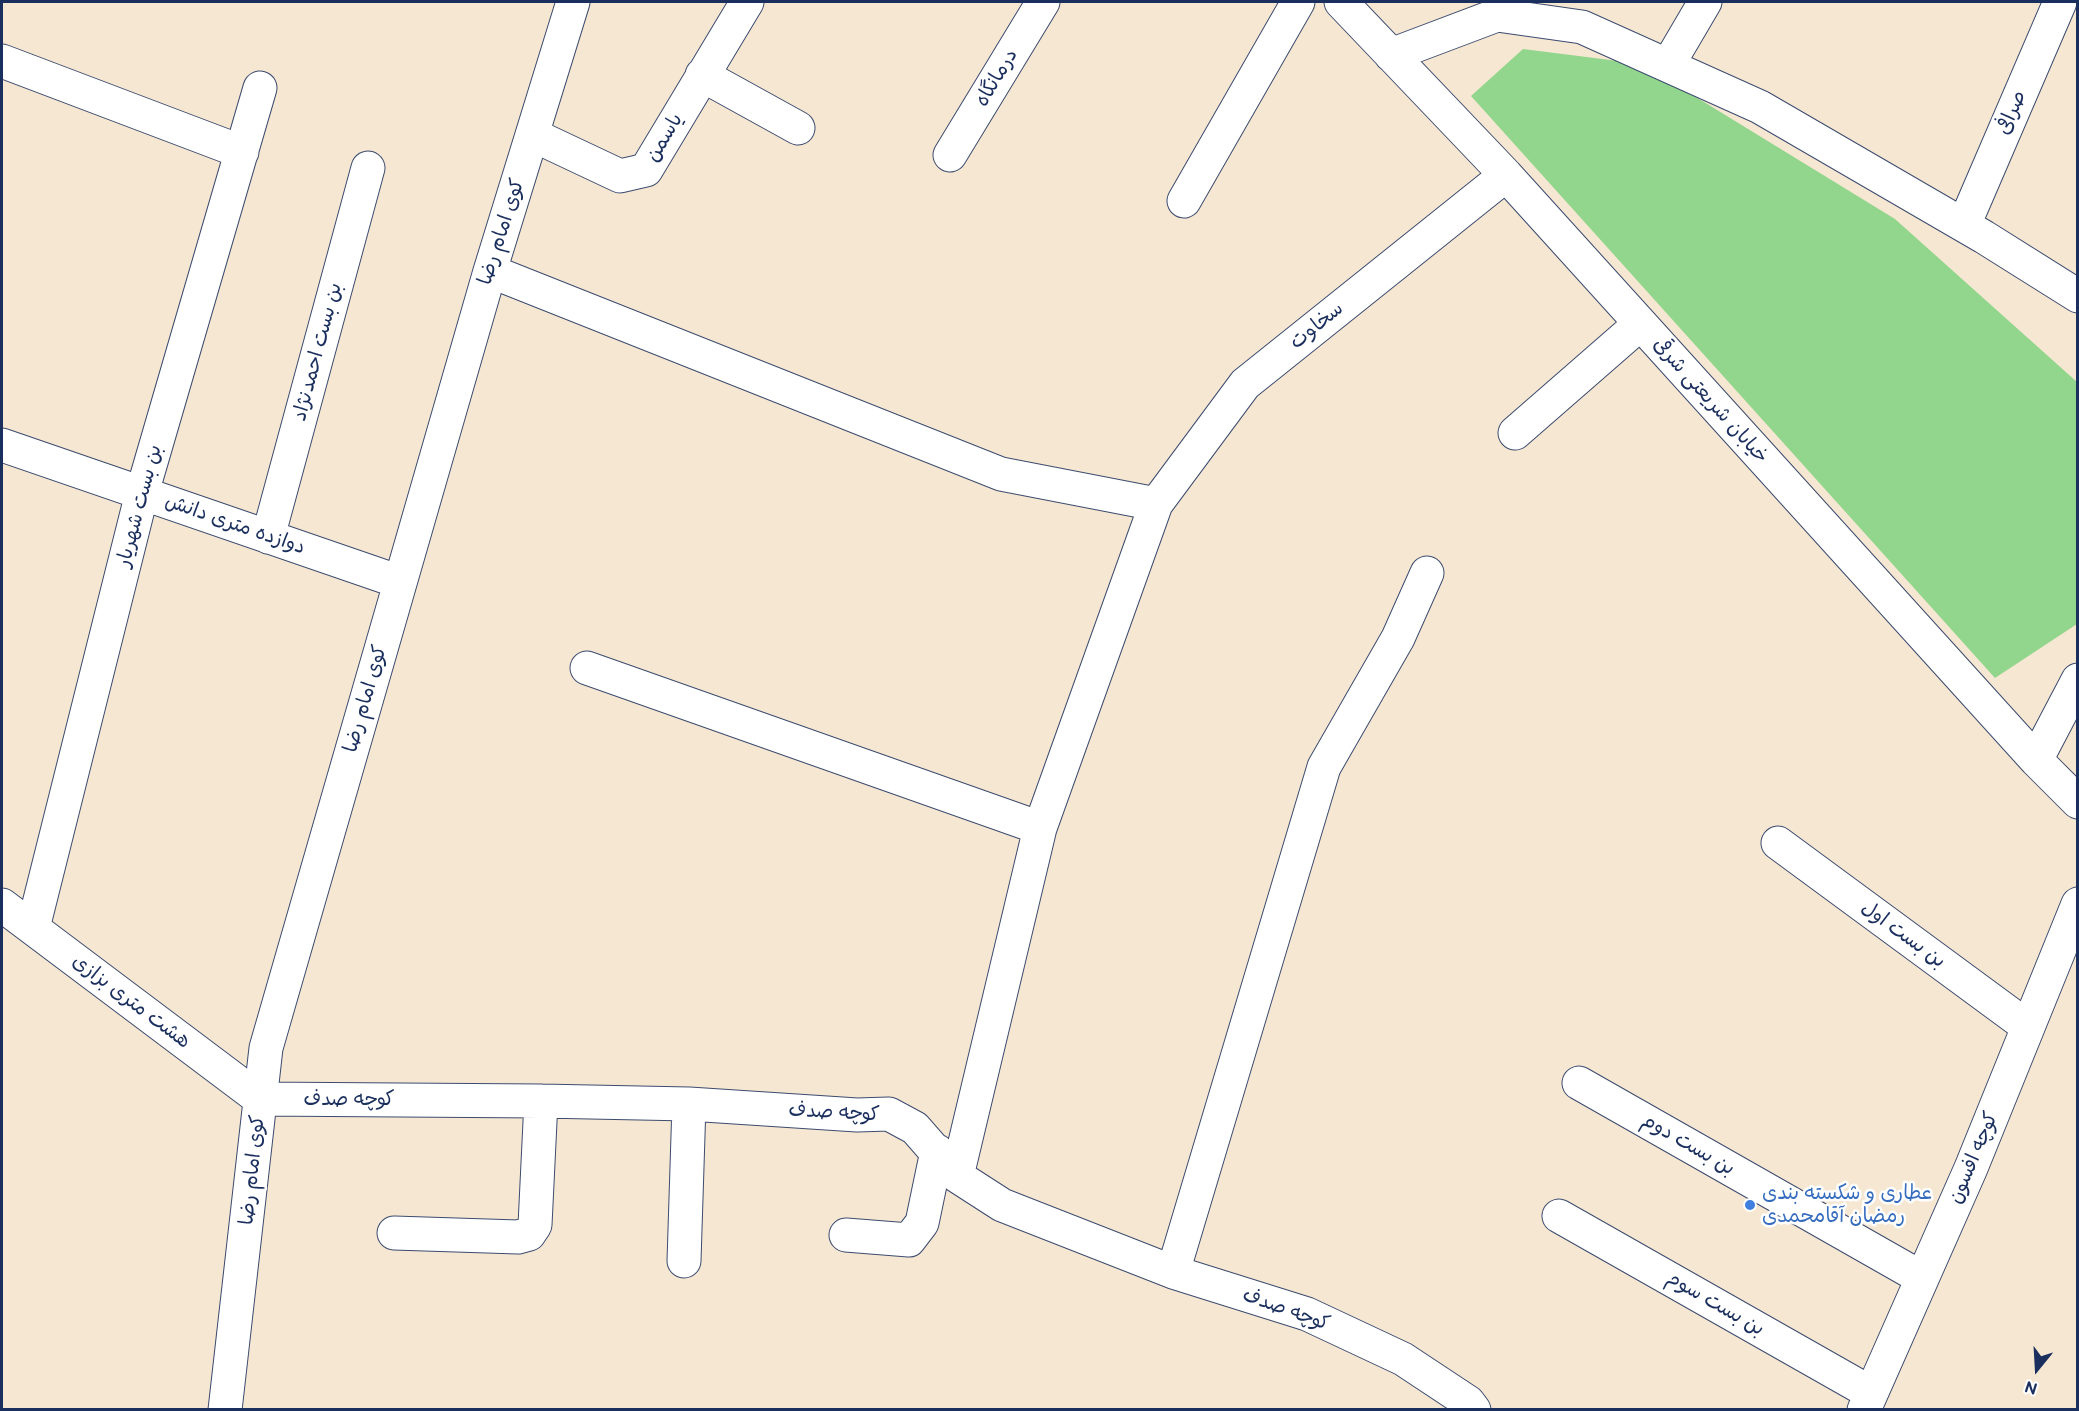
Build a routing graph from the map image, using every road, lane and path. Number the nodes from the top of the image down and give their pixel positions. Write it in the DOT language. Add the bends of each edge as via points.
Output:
graph roads {
  1 [pos="573,2"];
  2 [pos="747,2"];
  3 [pos="1043,2"];
  4 [pos="1298,2"];
  5 [pos="1706,2"];
  6 [pos="2060,2"];
  7 [pos="1346,4"];
  8 [pos="1391,55"];
  9 [pos="2,61"];
  10 [pos="1668,65"];
  11 [pos="702,75"];
  12 [pos="260,88"];
  13 [pos="798,128"];
  14 [pos="533,135"];
  15 [pos="242,152"];
  16 [pos="950,155"];
  17 [pos="368,168"];
  18 [pos="1506,176"];
  19 [pos="1184,201"];
  20 [pos="1964,225"];
  21 [pos="490,271"];
  22 [pos="2078,296"];
  23 [pos="1640,324"];
  24 [pos="1515,434"];
  25 [pos="2,445"];
  26 [pos="142,493"];
  27 [pos="1156,504"];
  28 [pos="268,537"];
  29 [pos="1428,573"];
  30 [pos="400,582"];
  31 [pos="587,668"];
  32 [pos="2078,680"];
  33 [pos="2036,760"];
  34 [pos="2078,802"];
  35 [pos="1040,828"];
  36 [pos="1778,843"];
  37 [pos="2078,904"];
  38 [pos="2,905"];
  39 [pos="33,928"];
  40 [pos="2028,1026"];
  41 [pos="1579,1083"];
  42 [pos="260,1099"];
  43 [pos="541,1101"];
  44 [pos="689,1104"];
  45 [pos="947,1164"];
  46 [pos="1559,1216"];
  47 [pos="394,1233"];
  48 [pos="846,1235"];
  49 [pos="684,1261"];
  50 [pos="1173,1272"];
  51 [pos="1922,1278"];
  52 [pos="1868,1401"];
  53 [pos="225,1410"];
  54 [pos="1474,1410"];
  1 -- 14 [label="street, کوی امام رضا"];
  2 -- 11 [label="street, یاسمن"];
  3 -- 16 [label="street, درمانگاه"];
  4 -- 19 [label="street"];
  5 -- 10 [label="street"];
  6 -- 20 [label="street, صرافی"];
  7 -- 8 [label="street, خیابان شریعتی شرقی"];
  8 -- 10 [label="street" via="1497,15 1582,27"];
  8 -- 18 [label="street, خیابان شریعتی شرقی"];
  9 -- 15 [label="street"];
  10 -- 20 [label="street" via="1760,107"];
  11 -- 13 [label="street"];
  11 -- 14 [label="street, یاسمن" via="646,170 620,176"];
  12 -- 15 [label="street, بن بست شهریار"];
  14 -- 21 [label="street, کوی امام رضا"];
  15 -- 26 [label="street, بن بست شهریار"];
  17 -- 28 [label="street, بن بست احمدنژاد"];
  18 -- 23 [label="street, خیابان شریعتی شرقی"];
  18 -- 27 [label="street, سخاوت" via="1245,384"];
  20 -- 22 [label="street"];
  21 -- 27 [label="street" via="1001,474"];
  21 -- 30 [label="street, کوی امام رضا"];
  23 -- 24 [label="street"];
  23 -- 33 [label="street, خیابان شریعتی شرقی"];
  25 -- 26 [label="street, دوازده متری دانش"];
  26 -- 28 [label="street, دوازده متری دانش"];
  26 -- 39 [label="street, بن بست شهریار"];
  27 -- 35 [label="street, سخاوت"];
  28 -- 30 [label="street, دوازده متری دانش"];
  29 -- 50 [label="street" via="1398,638 1324,767"];
  30 -- 42 [label="street, کوی امام رضا" via="266,1048"];
  31 -- 35 [label="street"];
  32 -- 33 [label="street"];
  33 -- 34 [label="street, خیابان شریعتی شرقی"];
  35 -- 45 [label="street, سخاوت"];
  36 -- 40 [label="street, بن بست اول"];
  37 -- 40 [label="street, كوچه افسون"];
  38 -- 39 [label="street, هشت متری بزازی"];
  39 -- 42 [label="street, هشت متری بزازی"];
  40 -- 51 [label="street, كوچه افسون"];
  41 -- 51 [label="street, بن بست دوم"];
  42 -- 43 [label="street, کوچه صدف"];
  42 -- 53 [label="street, کوی امام رضا"];
  43 -- 44 [label="street, کوچه صدف"];
  43 -- 47 [label="street" via="535,1225 529,1234 518,1237"];
  44 -- 45 [label="street, کوچه صدف" via="889,1114 915,1128"];
  44 -- 49 [label="street"];
  45 -- 48 [label="street, سخاوت" via="922,1223 909,1240"];
  45 -- 50 [label="street, کوچه صدف" via="1002,1205"];
  46 -- 52 [label="street, بن بست سوم"];
  50 -- 54 [label="street, کوچه صدف" via="1307,1314 1403,1359"];
  51 -- 52 [label="street, كوچه افسون"];
}
